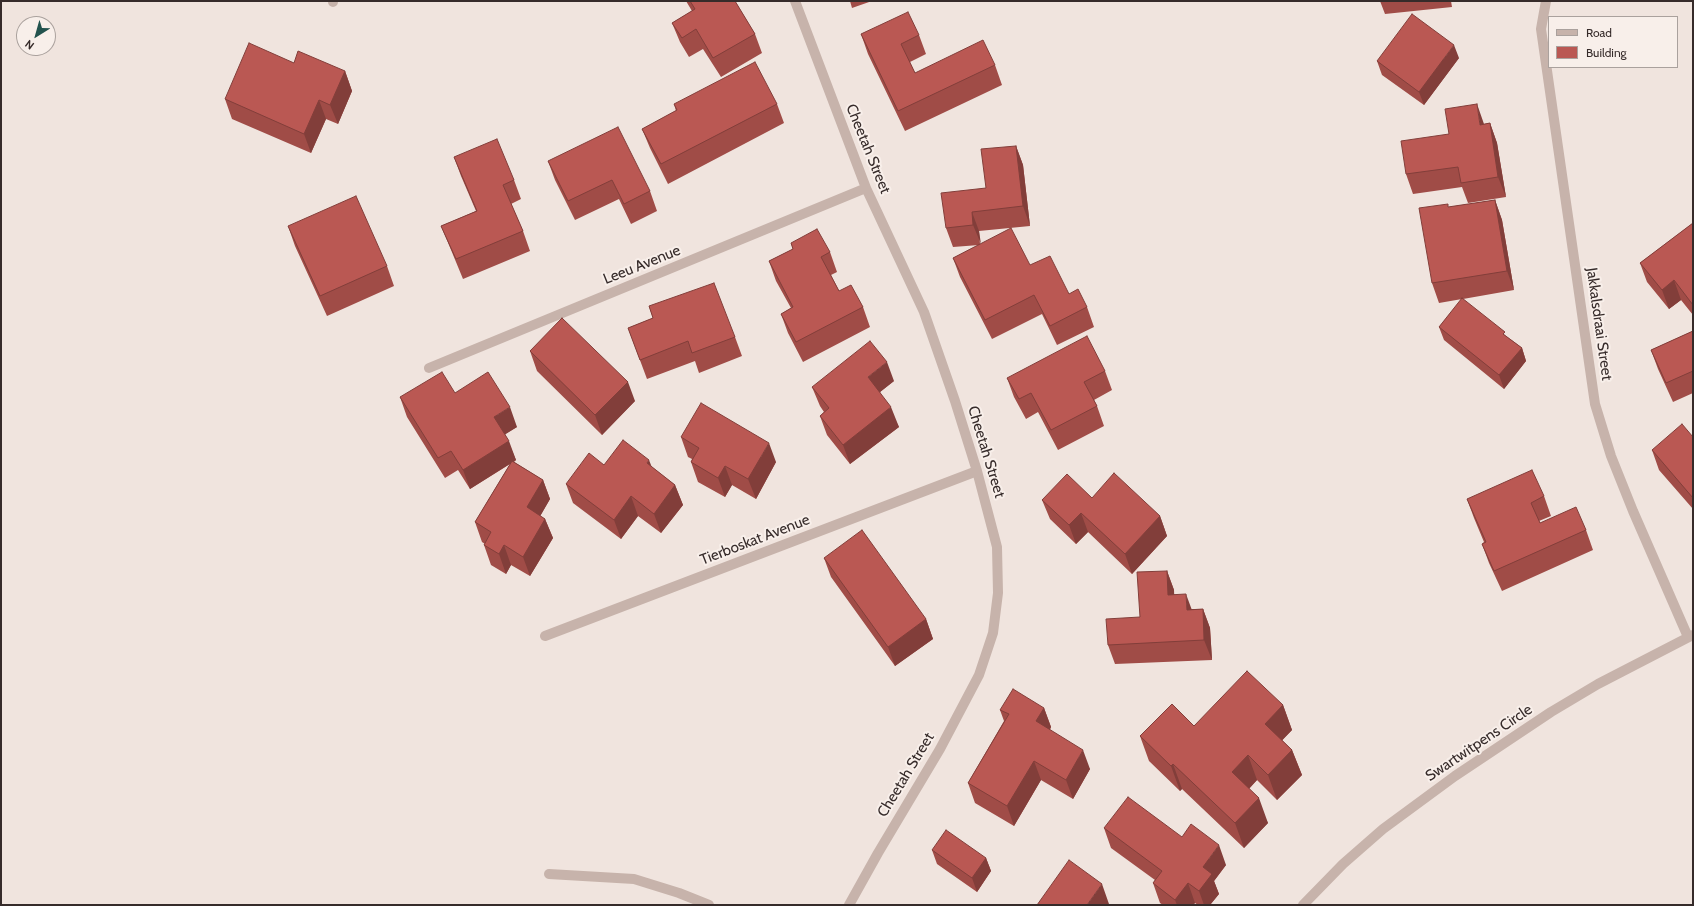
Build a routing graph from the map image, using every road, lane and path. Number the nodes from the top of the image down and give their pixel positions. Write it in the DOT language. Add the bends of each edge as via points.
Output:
graph roads {
  1 [pos="795,1"];
  2 [pos="1546,1"];
  3 [pos="866,188"];
  4 [pos="429,368"];
  5 [pos="977,471"];
  6 [pos="545,636"];
  7 [pos="1690,636"];
  8 [pos="549,874"];
  9 [pos="708,905"];
  10 [pos="850,905"];
  11 [pos="1303,905"];
  1 -- 3 [label="street, Cheetah Street"];
  2 -- 7 [label="street, Jakkalsdraai Street" via="1542,29 1595,404 1611,456 1633,511"];
  3 -- 4 [label="street, Leeu Avenue"];
  3 -- 5 [label="street, Cheetah Street" via="924,312"];
  5 -- 6 [label="street, Tierboskat Avenue"];
  5 -- 10 [label="street, Cheetah Street" via="998,547 998,593 993,633 979,675 940,749"];
  7 -- 11 [label="street, Swartwitpens Circle" via="1564,704 1455,776 1383,829 1343,864"];
  8 -- 9 [label="street" via="634,879"];
}
